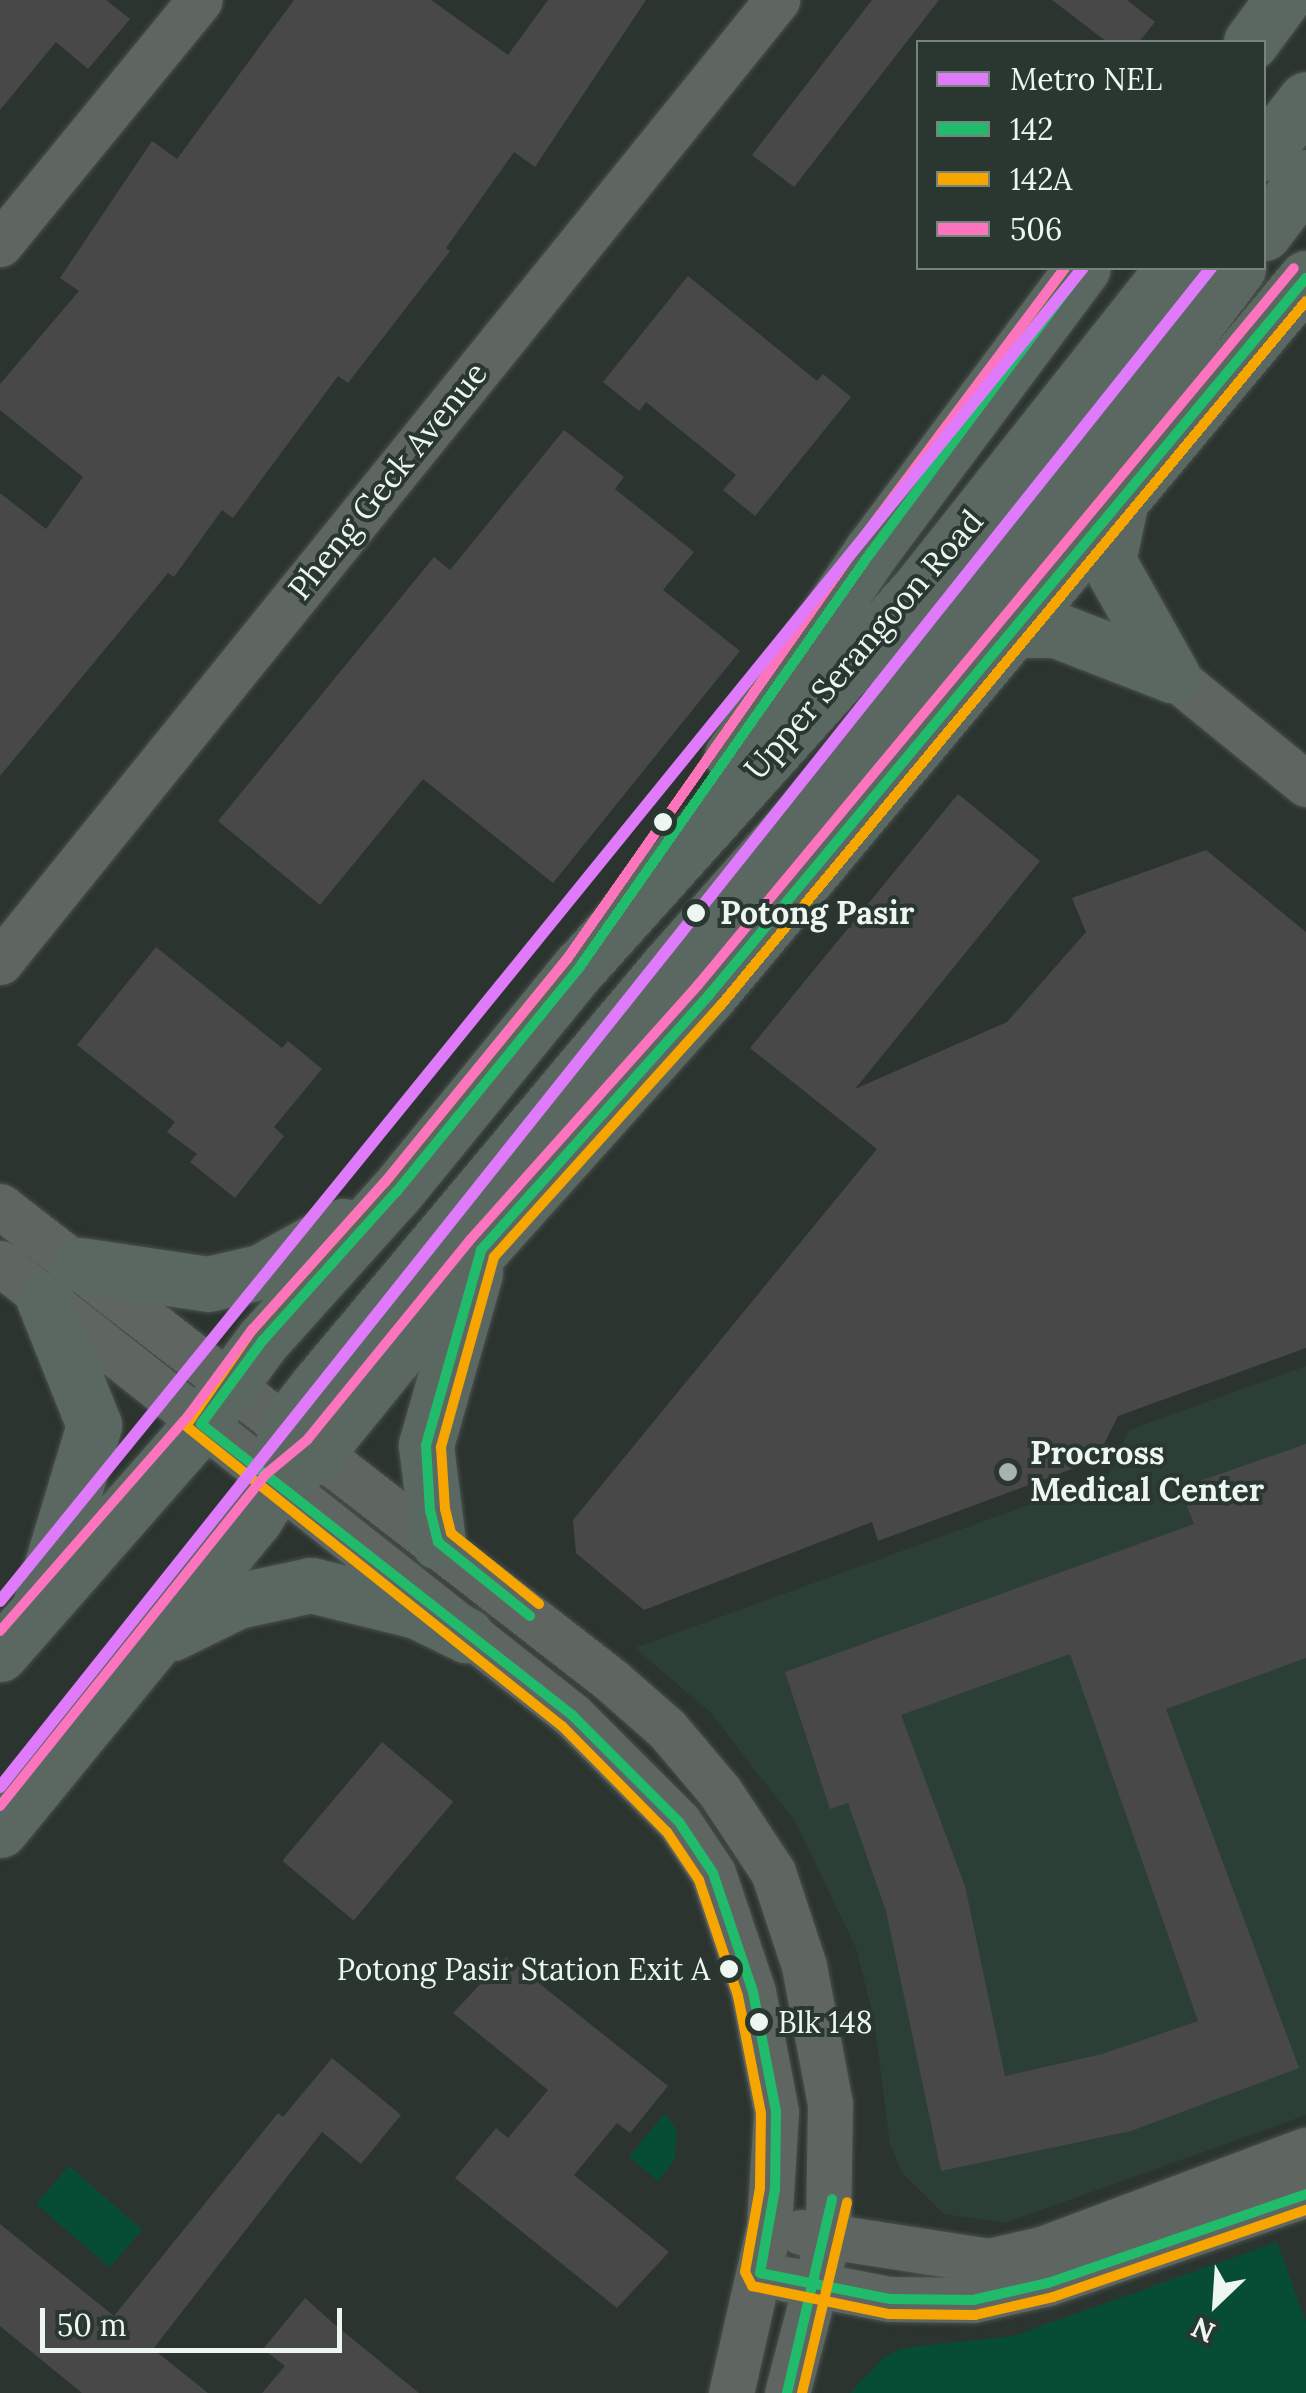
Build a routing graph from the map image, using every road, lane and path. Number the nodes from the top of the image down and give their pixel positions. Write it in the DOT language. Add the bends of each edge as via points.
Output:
graph roads {
  1 [pos="200,0"];
  2 [pos="777,0"];
  3 [pos="1282,0"];
  4 [pos="1252,40"];
  5 [pos="1306,100"];
  6 [pos="1266,150"];
  7 [pos="1306,177"];
  8 [pos="1266,230"];
  9 [pos="0,244"];
  10 [pos="1082,270"];
  11 [pos="1171,270"];
  12 [pos="1236,270"];
  13 [pos="1306,278"];
  14 [pos="1119,509"];
  15 [pos="1017,630"];
  16 [pos="1172,675"];
  17 [pos="1306,784"];
  18 [pos="0,962"];
  19 [pos="579,968"];
  20 [pos="396,1192"];
  21 [pos="0,1206"];
  22 [pos="481,1250"];
  23 [pos="0,1263"];
  24 [pos="62,1283"];
  25 [pos="217,1403"];
  26 [pos="294,1454"];
  27 [pos="438,1542"];
  28 [pos="39,1608"];
  29 [pos="466,1635"];
  30 [pos="156,1641"];
  31 [pos="0,1654"];
  32 [pos="0,1830"];
  33 [pos="1306,2150"];
  34 [pos="1306,2194"];
  35 [pos="769,2226"];
  36 [pos="828,2237"];
  37 [pos="760,2273"];
  38 [pos="815,2286"];
  39 [pos="731,2393"];
  40 [pos="787,2393"];
  1 -- 9 [label="street"];
  2 -- 18 [label="street, Pheng Geck Avenue"];
  3 -- 4 [label="main road"];
  5 -- 6 [label="main road"];
  7 -- 8 [label="main road"];
  10 -- 19 [label="main road" via="871,552"];
  11 -- 19 [label="main road, Upper Serangoon Road" via="918,590"];
  12 -- 26 [label="main road, Upper Serangoon Road" via="962,633 667,968"];
  13 -- 14 [label="main road"];
  14 -- 15 [label="main road"];
  14 -- 16 [label="main road" via="1108,561"];
  15 -- 16 [label="main road" via="1056,630"];
  15 -- 22 [label="main road" via="709,996"];
  16 -- 17 [label="street"];
  19 -- 20 [label="main road, Upper Serangoon Road"];
  20 -- 24 [label="main road" via="260,1272 208,1284"];
  20 -- 25 [label="main road, Upper Serangoon Road" via="263,1340"];
  21 -- 24 [label="street"];
  22 -- 26 [label="main road"];
  22 -- 27 [label="main road" via="426,1445"];
  23 -- 24 [label="street"];
  24 -- 25 [label="street"];
  24 -- 28 [label="main road" via="94,1425"];
  25 -- 26 [label="street"];
  25 -- 26 [label="street"];
  25 -- 28 [label="main road, Upper Serangoon Road"];
  26 -- 27 [label="street"];
  26 -- 29 [label="street" via="337,1525"];
  26 -- 30 [label="main road, Upper Serangoon Road"];
  27 -- 36 [label="street" via="667,1729 720,1792 773,1872 804,1966 830,2103"];
  28 -- 31 [label="main road, Upper Serangoon Road"];
  29 -- 30 [label="main road" via="418,1612 311,1585 236,1601"];
  29 -- 35 [label="street" via="586,1728 679,1822 713,1873 768,2048 776,2112"];
  30 -- 32 [label="main road, Upper Serangoon Road"];
  33 -- 36 [label="street" via="1042,2249 989,2261"];
  34 -- 38 [label="street" via="1048,2284 972,2300 890,2299"];
  35 -- 36 [label="street"];
  35 -- 37 [label="street"];
  36 -- 38 [label="street"];
  37 -- 38 [label="street"];
  37 -- 39 [label="street"];
  38 -- 40 [label="street"];
}
